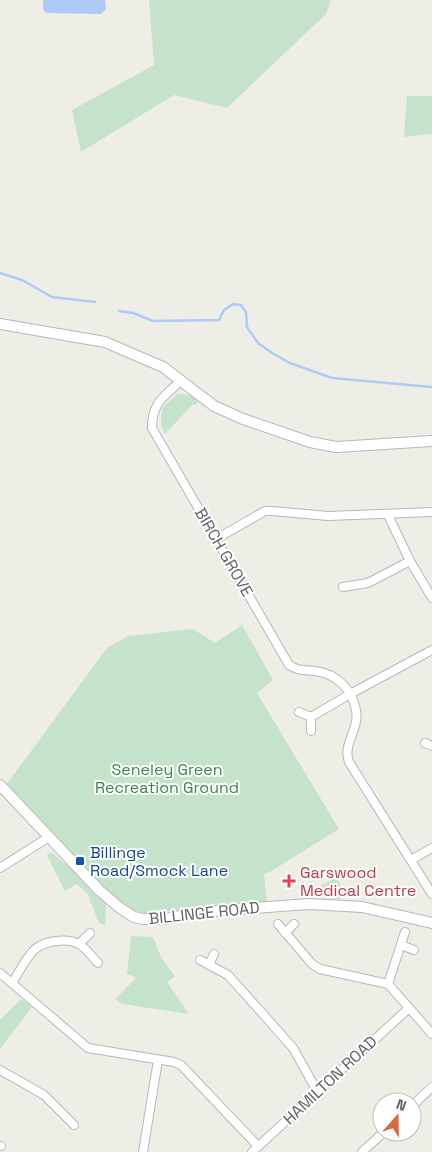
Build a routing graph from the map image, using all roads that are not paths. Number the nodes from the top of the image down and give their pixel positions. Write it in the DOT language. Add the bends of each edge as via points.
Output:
graph roads {
  1 [pos="0,324"];
  2 [pos="181,380"];
  3 [pos="432,441"];
  4 [pos="432,512"];
  5 [pos="388,515"];
  6 [pos="216,539"];
  7 [pos="410,561"];
  8 [pos="343,587"];
  9 [pos="432,598"];
  10 [pos="432,650"];
  11 [pos="352,693"];
  12 [pos="299,712"];
  13 [pos="312,717"];
  14 [pos="311,731"];
  15 [pos="0,785"];
  16 [pos="49,837"];
  17 [pos="432,848"];
  18 [pos="412,860"];
  19 [pos="0,868"];
  20 [pos="432,894"];
  21 [pos="432,923"];
  22 [pos="278,924"];
  23 [pos="294,924"];
  24 [pos="405,932"];
  25 [pos="90,933"];
  26 [pos="285,933"];
  27 [pos="80,944"];
  28 [pos="401,945"];
  29 [pos="414,950"];
  30 [pos="214,954"];
  31 [pos="200,960"];
  32 [pos="98,963"];
  33 [pos="209,965"];
  34 [pos="0,973"];
  35 [pos="12,983"];
  36 [pos="388,984"];
  37 [pos="409,1008"];
  38 [pos="432,1034"];
  39 [pos="158,1060"];
  40 [pos="0,1070"];
  41 [pos="432,1087"];
  42 [pos="317,1091"];
  43 [pos="422,1096"];
  44 [pos="74,1125"];
  45 [pos="373,1142"];
  46 [pos="255,1149"];
  47 [pos="143,1152"];
  48 [pos="362,1152"];
  1 -- 2 [label="main road" via="105,342 163,368"];
  2 -- 3 [label="main road" via="214,406 310,442 336,446"];
  2 -- 6 [label="street, BIRCH GROVE" via="156,405 152,428"];
  4 -- 5 [label="street"];
  5 -- 6 [label="street" via="328,516 272,511"];
  5 -- 7 [label="street"];
  6 -- 11 [label="street, BIRCH GROVE" via="289,665 302,671 328,674"];
  7 -- 8 [label="street" via="368,583"];
  7 -- 9 [label="street"];
  10 -- 11 [label="street"];
  11 -- 13 [label="street"];
  11 -- 18 [label="street" via="357,719 347,750 349,762"];
  12 -- 13 [label="street"];
  13 -- 14 [label="street"];
  15 -- 16 [label="main road, BILLINGE ROAD"];
  16 -- 19 [label="street"];
  16 -- 21 [label="main road, BILLINGE ROAD" via="111,902 126,913 143,919 308,904 362,908"];
  17 -- 18 [label="street"];
  18 -- 20 [label="street"];
  22 -- 26 [label="street"];
  23 -- 26 [label="street"];
  24 -- 28 [label="street"];
  25 -- 27 [label="street"];
  26 -- 36 [label="street" via="320,969"];
  27 -- 32 [label="street"];
  27 -- 35 [label="street" via="59,941 35,949"];
  28 -- 29 [label="street"];
  28 -- 36 [label="street"];
  30 -- 33 [label="street"];
  31 -- 33 [label="street"];
  33 -- 42 [label="street" via="228,975 293,1048"];
  34 -- 35 [label="street"];
  35 -- 39 [label="street" via="88,1048"];
  36 -- 37 [label="street"];
  37 -- 38 [label="street"];
  37 -- 42 [label="street, HAMILTON ROAD"];
  39 -- 46 [label="street" via="181,1065"];
  39 -- 47 [label="street"];
  40 -- 44 [label="street" via="44,1095"];
  41 -- 43 [label="street"];
  42 -- 46 [label="street, HAMILTON ROAD"];
  45 -- 48 [label="street"];
}
